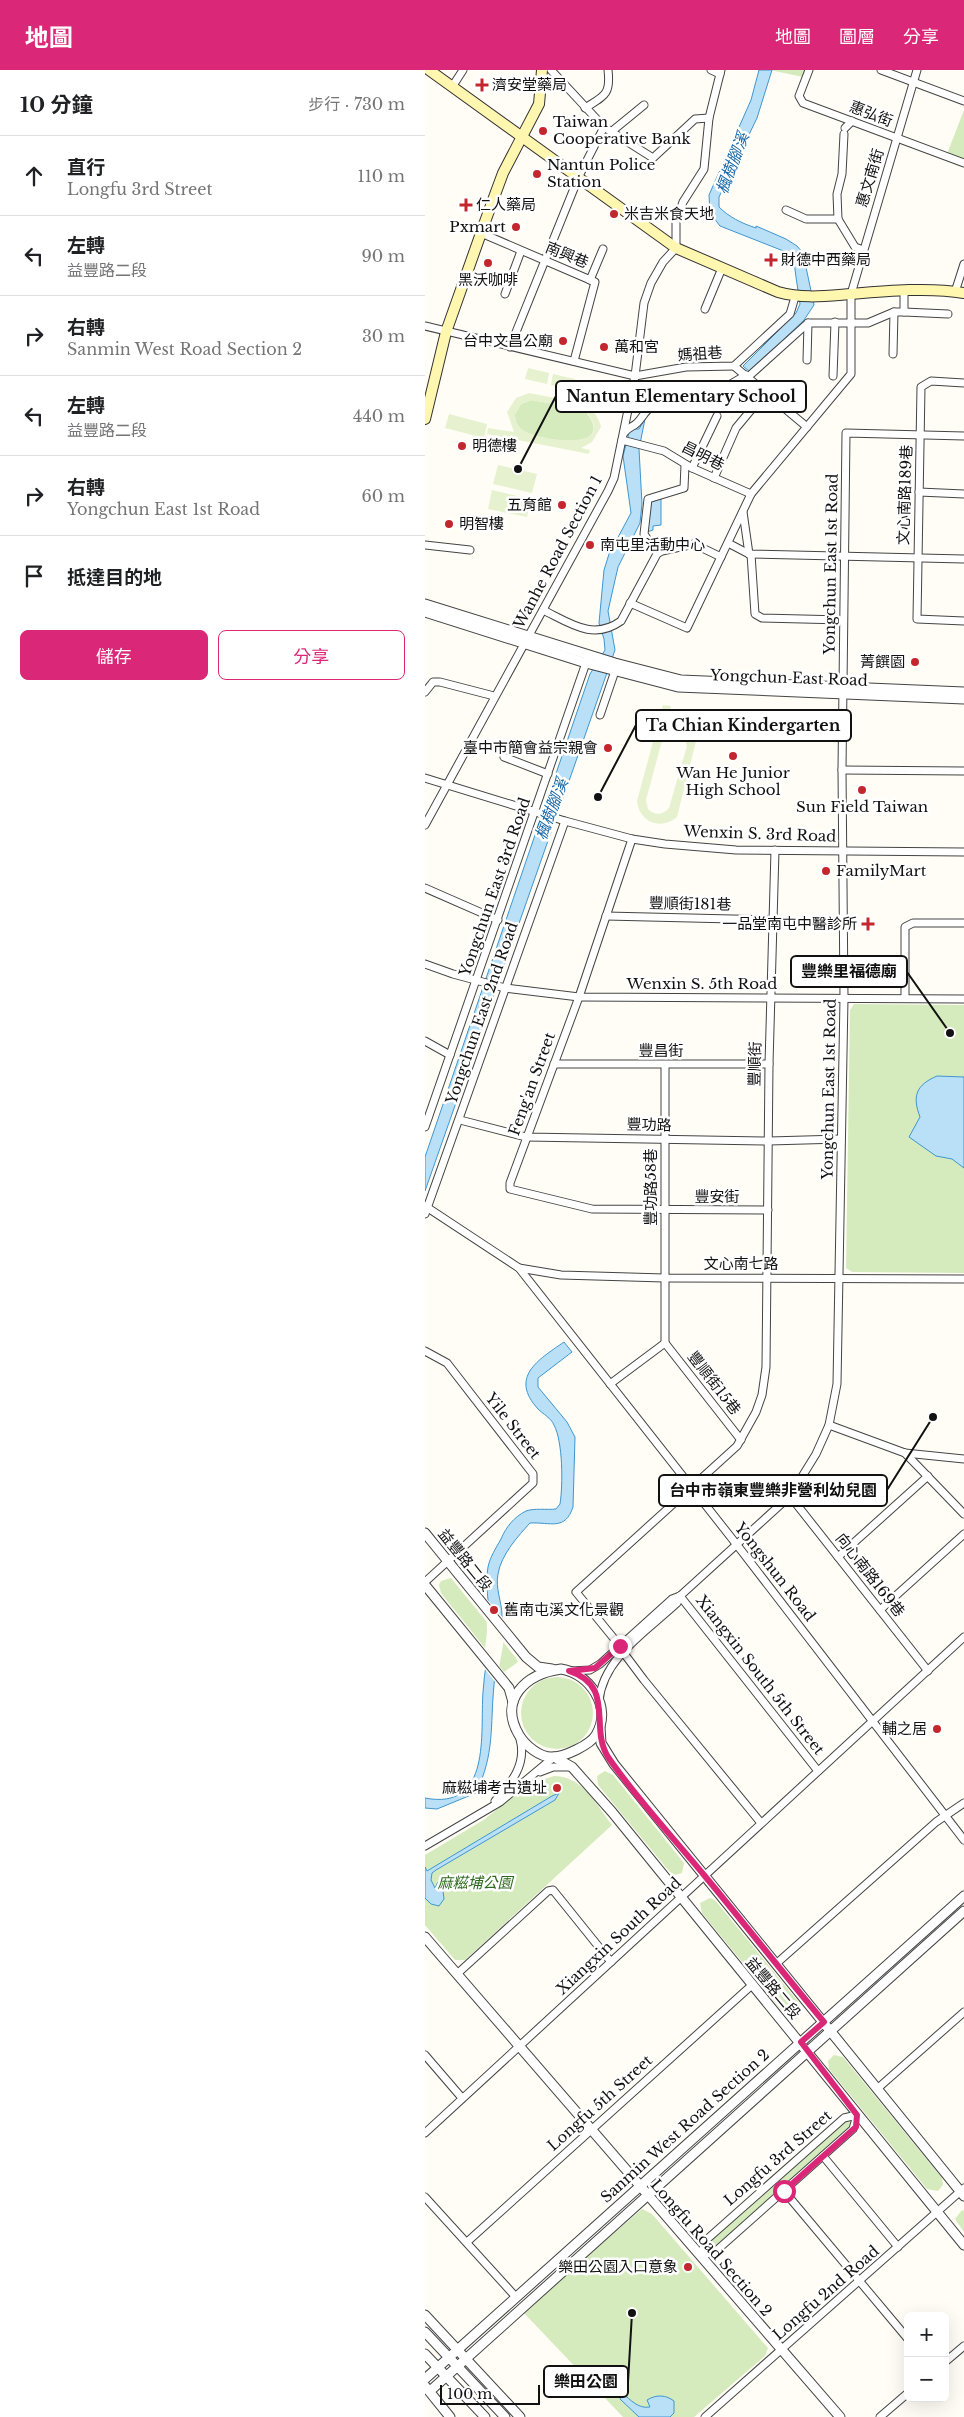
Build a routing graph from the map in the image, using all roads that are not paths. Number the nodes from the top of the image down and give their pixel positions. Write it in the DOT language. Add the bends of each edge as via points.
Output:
graph roads {
  1 [pos="429,70"];
  2 [pos="463,70"];
  3 [pos="542,70"];
  4 [pos="551,70"];
  5 [pos="608,70"];
  6 [pos="711,70"];
  7 [pos="809,70"];
  8 [pos="881,70"];
  9 [pos="917,70"];
  10 [pos="720,72"];
  11 [pos="913,82"];
  12 [pos="452,87"];
  13 [pos="964,101"];
  14 [pos="644,105"];
  15 [pos="585,108"];
  16 [pos="709,118"];
  17 [pos="851,121"];
  18 [pos="604,127"];
  19 [pos="611,132"];
  20 [pos="523,136"];
  21 [pos="897,138"];
  22 [pos="964,162"];
  23 [pos="579,176"];
  24 [pos="786,210"];
  25 [pos="838,219"];
  26 [pos="481,233"];
  27 [pos="603,248"];
  28 [pos="677,248"];
  29 [pos="863,250"];
  30 [pos="521,251"];
  31 [pos="544,261"];
  32 [pos="964,264"];
  33 [pos="723,268"];
  34 [pos="590,280"];
  35 [pos="904,291"];
  36 [pos="960,292"];
  37 [pos="505,294"];
  38 [pos="851,294"];
  39 [pos="796,297"];
  40 [pos="705,309"];
  41 [pos="894,312"];
  42 [pos="904,312"];
  43 [pos="948,314"];
  44 [pos="835,322"];
  45 [pos="808,323"];
  46 [pos="851,323"];
  47 [pos="425,326"];
  48 [pos="447,332"];
  49 [pos="510,347"];
  50 [pos="893,354"];
  51 [pos="807,360"];
  52 [pos="574,361"];
  53 [pos="734,366"];
  54 [pos="635,376"];
  55 [pos="747,376"];
  56 [pos="833,376"];
  57 [pos="964,383"];
  58 [pos="767,392"];
  59 [pos="717,416"];
  60 [pos="425,419"];
  61 [pos="807,427"];
  62 [pos="921,434"];
  63 [pos="964,436"];
  64 [pos="623,439"];
  65 [pos="689,467"];
  66 [pos="714,478"];
  67 [pos="919,492"];
  68 [pos="751,494"];
  69 [pos="964,494"];
  70 [pos="743,512"];
  71 [pos="728,543"];
  72 [pos="425,545"];
  73 [pos="653,548"];
  74 [pos="471,550"];
  75 [pos="750,554"];
  76 [pos="843,556"];
  77 [pos="721,557"];
  78 [pos="917,558"];
  79 [pos="964,559"];
  80 [pos="631,603"];
  81 [pos="425,604"];
  82 [pos="543,610"];
  83 [pos="425,612"];
  84 [pos="843,620"];
  85 [pos="964,621"];
  86 [pos="527,638"];
  87 [pos="591,660"];
  88 [pos="614,668"];
  89 [pos="843,690"];
  90 [pos="425,692"];
  91 [pos="964,692"];
  92 [pos="494,696"];
  93 [pos="964,699"];
  94 [pos="600,715"];
  95 [pos="504,757"];
  96 [pos="842,770"];
  97 [pos="964,771"];
  98 [pos="548,774"];
  99 [pos="425,778"];
  100 [pos="446,785"];
  101 [pos="538,813"];
  102 [pos="561,820"];
  103 [pos="425,825"];
  104 [pos="632,839"];
  105 [pos="775,850"];
  106 [pos="843,851"];
  107 [pos="964,852"];
  108 [pos="425,888"];
  109 [pos="606,916"];
  110 [pos="498,920"];
  111 [pos="773,920"];
  112 [pos="964,923"];
  113 [pos="425,964"];
  114 [pos="479,981"];
  115 [pos="503,987"];
  116 [pos="579,997"];
  117 [pos="771,998"];
  118 [pos="844,998"];
  119 [pos="905,998"];
  120 [pos="964,999"];
  121 [pos="425,1041"];
  122 [pos="451,1055"];
  123 [pos="554,1064"];
  124 [pos="769,1064"];
  125 [pos="665,1065"];
  126 [pos="426,1119"];
  127 [pos="460,1120"];
  128 [pos="425,1127"];
  129 [pos="527,1137"];
  130 [pos="665,1139"];
  131 [pos="841,1139"];
  132 [pos="769,1141"];
  133 [pos="426,1209"];
  134 [pos="768,1210"];
  135 [pos="665,1211"];
  136 [pos="519,1268"];
  137 [pos="665,1278"];
  138 [pos="767,1278"];
  139 [pos="840,1278"];
  140 [pos="964,1280"];
  141 [pos="665,1343"];
  142 [pos="425,1351"];
  143 [pos="610,1384"];
  144 [pos="829,1425"];
  145 [pos="741,1440"];
  146 [pos="905,1453"];
  147 [pos="964,1460"];
  148 [pos="928,1476"];
  149 [pos="691,1488"];
  150 [pos="790,1496"];
  151 [pos="964,1514"];
  152 [pos="425,1533"];
  153 [pos="964,1534"];
  154 [pos="737,1544"];
  155 [pos="838,1557"];
  156 [pos="448,1561"];
  157 [pos="425,1584"];
  158 [pos="681,1596"];
  159 [pos="880,1610"];
  160 [pos="964,1637"];
  161 [pos="622,1649"];
  162 [pos="559,1669"];
  163 [pos="569,1671"];
  164 [pos="928,1671"];
  165 [pos="599,1702"];
  166 [pos="513,1706"];
  167 [pos="873,1720"];
  168 [pos="599,1727"];
  169 [pos="519,1735"];
  170 [pos="554,1757"];
  171 [pos="573,1768"];
  172 [pos="818,1771"];
  173 [pos="533,1775"];
  174 [pos="964,1803"];
  175 [pos="488,1809"];
  176 [pos="945,1816"];
  177 [pos="761,1823"];
  178 [pos="964,1840"];
  179 [pos="425,1846"];
  180 [pos="705,1876"];
  181 [pos="964,1896"];
  182 [pos="680,1897"];
  183 [pos="964,1911"];
  184 [pos="425,1937"];
  185 [pos="611,1962"];
  186 [pos="777,1963"];
  187 [pos="457,1974"];
  188 [pos="752,1985"];
  189 [pos="963,2013"];
  190 [pos="824,2022"];
  191 [pos="831,2030"];
  192 [pos="801,2042"];
  193 [pos="519,2046"];
  194 [pos="808,2051"];
  195 [pos="425,2055"];
  196 [pos="877,2089"];
  197 [pos="462,2098"];
  198 [pos="857,2115"];
  199 [pos="592,2130"];
  200 [pos="425,2133"];
  201 [pos="823,2156"];
  202 [pos="639,2185"];
  203 [pos="784,2191"];
  204 [pos="963,2192"];
  205 [pos="648,2195"];
  206 [pos="425,2197"];
  207 [pos="937,2212"];
  208 [pos="467,2242"];
  209 [pos="964,2245"];
  210 [pos="899,2247"];
  211 [pos="701,2256"];
  212 [pos="859,2282"];
  213 [pos="515,2296"];
  214 [pos="425,2315"];
  215 [pos="425,2332"];
  216 [pos="904,2334"];
  217 [pos="964,2346"];
  218 [pos="457,2350"];
  219 [pos="782,2350"];
  220 [pos="425,2354"];
  221 [pos="449,2357"];
  222 [pos="465,2359"];
  223 [pos="949,2359"];
  224 [pos="457,2366"];
  225 [pos="438,2368"];
  226 [pos="446,2376"];
  227 [pos="425,2379"];
  228 [pos="428,2389"];
  229 [pos="904,2396"];
  230 [pos="451,2417"];
  231 [pos="485,2417"];
  232 [pos="505,2417"];
  233 [pos="521,2417"];
  234 [pos="705,2417"];
  235 [pos="839,2417"];
  236 [pos="879,2417"];
  1 -- 12 [label="main road"];
  2 -- 12 [label="street"];
  3 -- 20 [label="main road" via="539,104"];
  4 -- 15 [label="street"];
  5 -- 15 [label="street" via="610,86 607,92"];
  6 -- 10 [label="street"];
  7 -- 17 [label="street, 惠弘街" via="799,96 803,103"];
  8 -- 11 [label="street"];
  9 -- 11 [label="street, 惠文南街"];
  10 -- 16 [label="street"];
  11 -- 13 [label="street"];
  11 -- 21 [label="street, 惠文南街"];
  12 -- 20 [label="main road"];
  14 -- 19 [label="street"];
  15 -- 18 [label="street"];
  16 -- 19 [label="street" via="695,119 653,158"];
  16 -- 28 [label="street" via="704,169 683,202 677,221"];
  17 -- 21 [label="street, 惠弘街"];
  17 -- 25 [label="street" via="844,131 842,174 837,194"];
  18 -- 19 [label="street"];
  18 -- 23 [label="street"];
  20 -- 23 [label="main road"];
  20 -- 26 [label="main road" via="503,173"];
  21 -- 22 [label="street, 惠弘街"];
  21 -- 29 [label="street, 惠文南街"];
  23 -- 28 [label="main road"];
  23 -- 31 [label="street"];
  24 -- 25 [label="street" via="806,219"];
  25 -- 29 [label="street" via="855,247"];
  26 -- 30 [label="street, 南興巷"];
  26 -- 48 [label="main road"];
  27 -- 34 [label="street"];
  28 -- 33 [label="main road"];
  28 -- 54 [label="street, Wanhe Road Section 1" via="663,262 644,303"];
  29 -- 38 [label="street, 惠文南街"];
  30 -- 31 [label="street, 南興巷"];
  30 -- 37 [label="street"];
  31 -- 34 [label="street, 南興巷"];
  31 -- 49 [label="street"];
  32 -- 36 [label="street"];
  33 -- 39 [label="main road"];
  33 -- 40 [label="street"];
  34 -- 52 [label="street, 南興巷" via="595,282"];
  35 -- 36 [label="main road"];
  35 -- 38 [label="main road"];
  35 -- 42 [label="street"];
  38 -- 39 [label="main road"];
  38 -- 46 [label="street, 惠文南街"];
  39 -- 53 [label="street, 媽祖巷" via="790,314"];
  41 -- 42 [label="street"];
  41 -- 46 [label="street" via="868,324"];
  41 -- 50 [label="street"];
  42 -- 43 [label="street"];
  44 -- 45 [label="street"];
  44 -- 46 [label="street"];
  44 -- 56 [label="street"];
  45 -- 51 [label="street"];
  45 -- 55 [label="street"];
  46 -- 61 [label="street, 惠文南街" via="851,374"];
  47 -- 48 [label="street"];
  48 -- 49 [label="street"];
  48 -- 60 [label="main road"];
  49 -- 52 [label="street"];
  52 -- 54 [label="street"];
  53 -- 54 [label="street, 媽祖巷" via="686,367"];
  53 -- 55 [label="street"];
  54 -- 64 [label="street, Wanhe Road Section 1"];
  55 -- 58 [label="street"];
  55 -- 64 [label="street" via="724,388 652,406 637,424 630,426"];
  57 -- 62 [label="street, 文心南路189巷" via="931,381 921,387"];
  58 -- 61 [label="street"];
  58 -- 66 [label="street" via="736,428"];
  59 -- 65 [label="street"];
  61 -- 68 [label="street, 惠文南街"];
  62 -- 63 [label="street"];
  62 -- 67 [label="street, 文心南路189巷"];
  62 -- 76 [label="street, Yongchun East 1st Road" via="846,433"];
  64 -- 65 [label="street, 昌明巷" via="669,454"];
  64 -- 82 [label="street, Wanhe Road Section 1" via="609,491"];
  65 -- 66 [label="street, 昌明巷"];
  65 -- 73 [label="street" via="684,488 648,499 644,534"];
  66 -- 68 [label="street, 昌明巷"];
  67 -- 69 [label="street"];
  67 -- 78 [label="street, 文心南路189巷"];
  68 -- 70 [label="street, 惠文南街"];
  70 -- 71 [label="street, 惠文南街"];
  70 -- 75 [label="street"];
  71 -- 75 [label="street"];
  71 -- 77 [label="street, 惠文南街"];
  72 -- 74 [label="street"];
  75 -- 76 [label="street"];
  75 -- 84 [label="street" via="755,614 761,618"];
  76 -- 78 [label="street"];
  76 -- 84 [label="street, Yongchun East 1st Road"];
  77 -- 80 [label="street" via="694,544 661,551"];
  77 -- 80 [label="street, 惠文南街" via="687,628"];
  78 -- 79 [label="street"];
  78 -- 85 [label="street, 文心南路189巷" via="917,620"];
  80 -- 82 [label="street" via="621,621 598,632"];
  81 -- 86 [label="street"];
  82 -- 86 [label="street, Wanhe Road Section 1"];
  83 -- 86 [label="street"];
  84 -- 89 [label="street, Yongchun East 1st Road"];
  86 -- 87 [label="street"];
  86 -- 92 [label="street, Wanhe Road Section 1"];
  87 -- 88 [label="street, Yongchun East Road"];
  87 -- 98 [label="street, Yongchun East 3rd Road"];
  88 -- 89 [label="street, Yongchun East Road" via="678,687"];
  88 -- 94 [label="street"];
  89 -- 91 [label="street, Yongchun East Road"];
  89 -- 93 [label="street, Yongchun East Road"];
  89 -- 96 [label="street, Yongchun East 1st Road"];
  90 -- 92 [label="street" via="433,682 440,682"];
  92 -- 100 [label="street, Wanhe Road Section 1"];
  95 -- 98 [label="street"];
  96 -- 97 [label="street"];
  96 -- 106 [label="street, Yongchun East 1st Road"];
  98 -- 101 [label="street, Yongchun East 3rd Road"];
  99 -- 100 [label="street"];
  100 -- 101 [label="street"];
  100 -- 103 [label="street, Wanhe Road Section 1"];
  101 -- 102 [label="street, Wenxin S. 3rd Road"];
  101 -- 110 [label="street, Yongchun East 3rd Road"];
  102 -- 104 [label="street, Wenxin S. 3rd Road"];
  102 -- 115 [label="street, Yongchun East 2nd Road"];
  104 -- 105 [label="street, Wenxin S. 3rd Road" via="700,848"];
  104 -- 109 [label="street, Feng'an Street"];
  105 -- 106 [label="street, Wenxin S. 3rd Road"];
  105 -- 111 [label="street, 豐順街"];
  106 -- 107 [label="street, Wenxin S. 3rd Road"];
  106 -- 118 [label="street, Yongchun East 1st Road"];
  108 -- 110 [label="street"];
  109 -- 111 [label="street, 豐順街181巷"];
  109 -- 116 [label="street, Feng'an Street"];
  110 -- 114 [label="street, Yongchun East 3rd Road"];
  111 -- 117 [label="street, 豐順街"];
  112 -- 119 [label="street" via="913,923 905,927"];
  113 -- 114 [label="street, Wenxin S. 5th Road"];
  114 -- 115 [label="street, Wenxin S. 5th Road"];
  114 -- 122 [label="street, Yongchun East 3rd Road"];
  115 -- 116 [label="street, Wenxin S. 5th Road"];
  115 -- 127 [label="street, Yongchun East 2nd Road"];
  116 -- 117 [label="street, Wenxin S. 5th Road"];
  116 -- 123 [label="street, Feng'an Street"];
  117 -- 118 [label="street, Wenxin S. 5th Road"];
  117 -- 124 [label="street, 豐順街"];
  118 -- 119 [label="street, Wenxin S. 5th Road"];
  118 -- 131 [label="street, Yongchun East 1st Road"];
  119 -- 120 [label="street, Wenxin S. 5th Road"];
  121 -- 122 [label="street"];
  122 -- 126 [label="street, Yongchun East 3rd Road"];
  123 -- 125 [label="street, 豐昌街"];
  123 -- 129 [label="street, Feng'an Street"];
  124 -- 125 [label="street, 豐昌街"];
  124 -- 132 [label="street, 豐順街"];
  125 -- 130 [label="street, 豐功路58巷"];
  126 -- 128 [label="street, Yongchun East 3rd Road"];
  127 -- 129 [label="street, 豐功路"];
  127 -- 133 [label="street, Yongchun East 2nd Road"];
  129 -- 130 [label="street, 豐功路"];
  129 -- 135 [label="street, Feng'an Street" via="510,1188 592,1209"];
  130 -- 132 [label="street, 豐功路"];
  130 -- 135 [label="street, 豐功路58巷"];
  131 -- 132 [label="street, 豐功路"];
  131 -- 139 [label="street, Yongchun East 1st Road"];
  132 -- 134 [label="street, 豐順街"];
  133 -- 136 [label="street, Yongshun Road"];
  134 -- 135 [label="street, 豐安街"];
  134 -- 138 [label="street, 豐順街"];
  135 -- 137 [label="street, 豐功路58巷"];
  136 -- 137 [label="street, 文心南七路" via="561,1275"];
  136 -- 143 [label="street, Yongshun Road"];
  137 -- 138 [label="street, 文心南七路"];
  137 -- 141 [label="street, 豐功路58巷"];
  138 -- 139 [label="street, 文心南七路"];
  138 -- 145 [label="street, 豐順街" via="762,1395 757,1412"];
  139 -- 140 [label="street, 文心南七路"];
  139 -- 144 [label="street, Yongchun East 1st Road" via="837,1384"];
  141 -- 143 [label="street"];
  141 -- 145 [label="street, 豐順街15巷"];
  142 -- 156 [label="street, Yile Street" via="447,1363 533,1474 533,1483"];
  143 -- 149 [label="street, Yongshun Road"];
  144 -- 146 [label="street"];
  144 -- 150 [label="street, Yongchun East 1st Road" via="816,1454"];
  145 -- 149 [label="street, 豐順街"];
  146 -- 147 [label="street"];
  146 -- 148 [label="street"];
  148 -- 151 [label="street"];
  148 -- 155 [label="street"];
  149 -- 154 [label="street, Yongshun Road"];
  149 -- 161 [label="street, 豐順街" via="576,1592"];
  150 -- 154 [label="street, Yongchun East 1st Road"];
  150 -- 155 [label="street, 向心南路169巷"];
  152 -- 156 [label="street, 益豐路二段"];
  153 -- 159 [label="street"];
  154 -- 158 [label="street, Yongchun East 1st Road"];
  154 -- 167 [label="street, Yongshun Road"];
  155 -- 159 [label="street, 向心南路169巷"];
  156 -- 157 [label="street, Yile Street"];
  156 -- 162 [label="street, 益豐路二段" via="533,1664 544,1669"];
  157 -- 166 [label="street" via="501,1678 512,1694"];
  158 -- 161 [label="street, Yongchun East 1st Road" via="672,1599"];
  158 -- 172 [label="street, Xiangxin South 5th Street"];
  159 -- 164 [label="street, 向心南路169巷"];
  160 -- 164 [label="street, Xiangxin South Road"];
  161 -- 163 [label="street, Yongchun East 1st Road" via="595,1668"];
  161 -- 165 [label="street, Yongchun East 1st Road" via="604,1680"];
  161 -- 177 [label="street" via="643,1680"];
  162 -- 163 [label="street"];
  162 -- 166 [label="street" via="540,1674 525,1683 515,1695"];
  163 -- 165 [label="street" via="588,1682"];
  164 -- 167 [label="street, Xiangxin South Road"];
  165 -- 168 [label="street, 益豐路二段"];
  166 -- 169 [label="street"];
  167 -- 172 [label="street, Xiangxin South Road"];
  167 -- 176 [label="street, Yongshun Road"];
  168 -- 170 [label="street" via="589,1742"];
  168 -- 180 [label="street, 益豐路二段" via="601,1743 609,1757"];
  169 -- 170 [label="street, 益豐路二段" via="534,1750"];
  169 -- 175 [label="street" via="523,1752 520,1767"];
  170 -- 171 [label="street, 益豐路二段"];
  170 -- 173 [label="street"];
  171 -- 173 [label="street" via="553,1767"];
  171 -- 182 [label="street, 益豐路二段"];
  172 -- 177 [label="street, Xiangxin South Road"];
  173 -- 175 [label="street"];
  174 -- 176 [label="street"];
  175 -- 179 [label="street"];
  176 -- 178 [label="street, Yongshun Road"];
  176 -- 186 [label="street"];
  177 -- 180 [label="street, Xiangxin South Road"];
  180 -- 182 [label="street, Xiangxin South Road"];
  180 -- 186 [label="street, 益豐路二段"];
  181 -- 190 [label="street, Sanmin West Road Section 2"];
  182 -- 185 [label="street, Xiangxin South Road"];
  182 -- 188 [label="street, 益豐路二段"];
  183 -- 191 [label="street, Sanmin West Road Section 2"];
  184 -- 187 [label="street, Longfu Road Section 2"];
  185 -- 187 [label="street" via="553,1890 548,1891"];
  185 -- 193 [label="street, Xiangxin South Road"];
  186 -- 190 [label="street, 益豐路二段"];
  187 -- 193 [label="street, Longfu Road Section 2"];
  188 -- 192 [label="street, 益豐路二段"];
  188 -- 199 [label="street, Longfu 5th Street"];
  189 -- 196 [label="street"];
  190 -- 191 [label="street, 益豐路二段"];
  190 -- 192 [label="street, Sanmin West Road Section 2"];
  191 -- 194 [label="street, Sanmin West Road Section 2"];
  191 -- 196 [label="street, 益豐路二段"];
  192 -- 194 [label="street, 益豐路二段"];
  192 -- 202 [label="street, Sanmin West Road Section 2"];
  193 -- 197 [label="street, Xiangxin South Road"];
  193 -- 199 [label="street, Longfu Road Section 2"];
  194 -- 198 [label="street, 益豐路二段"];
  194 -- 205 [label="street, Sanmin West Road Section 2"];
  195 -- 197 [label="street"];
  196 -- 204 [label="street, 益豐路二段"];
  197 -- 200 [label="street, Xiangxin South Road"];
  198 -- 201 [label="street, Longfu 3rd Street" via="856,2127"];
  198 -- 207 [label="street, 益豐路二段"];
  198 -- 211 [label="street, Longfu 3rd Street" via="844,2118 705,2241"];
  199 -- 202 [label="street, Longfu Road Section 2"];
  199 -- 208 [label="street, Longfu 5th Street"];
  201 -- 203 [label="street, Longfu 3rd Street"];
  201 -- 210 [label="street"];
  202 -- 205 [label="street, Longfu Road Section 2"];
  202 -- 213 [label="street, Sanmin West Road Section 2"];
  203 -- 211 [label="street, Longfu 3rd Street" via="716,2251"];
  203 -- 212 [label="street"];
  204 -- 207 [label="street, Longfu 2nd Road"];
  205 -- 211 [label="street, Longfu Road Section 2"];
  205 -- 222 [label="street, Sanmin West Road Section 2"];
  206 -- 208 [label="street"];
  207 -- 209 [label="street, 益豐路二段"];
  207 -- 210 [label="street, Longfu 2nd Road"];
  208 -- 213 [label="street"];
  210 -- 212 [label="street, Longfu 2nd Road"];
  211 -- 219 [label="street, Longfu Road Section 2"];
  212 -- 216 [label="street"];
  212 -- 219 [label="street, Longfu 2nd Road"];
  213 -- 218 [label="street, Sanmin West Road Section 2"];
  214 -- 218 [label="street"];
  215 -- 221 [label="street"];
  217 -- 223 [label="street"];
  218 -- 221 [label="street, Sanmin West Road Section 2"];
  218 -- 222 [label="street"];
  219 -- 234 [label="street, Longfu 2nd Road"];
  219 -- 235 [label="street, Longfu Road Section 2"];
  220 -- 225 [label="street"];
  221 -- 224 [label="street"];
  221 -- 225 [label="street, Sanmin West Road Section 2"];
  222 -- 224 [label="street, Sanmin West Road Section 2"];
  222 -- 233 [label="street"];
  224 -- 226 [label="street, Sanmin West Road Section 2"];
  224 -- 232 [label="street"];
  225 -- 226 [label="street"];
  225 -- 227 [label="street, Sanmin West Road Section 2"];
  226 -- 228 [label="street, Sanmin West Road Section 2"];
  226 -- 231 [label="street"];
  228 -- 230 [label="street"];
  229 -- 236 [label="street"];
}
